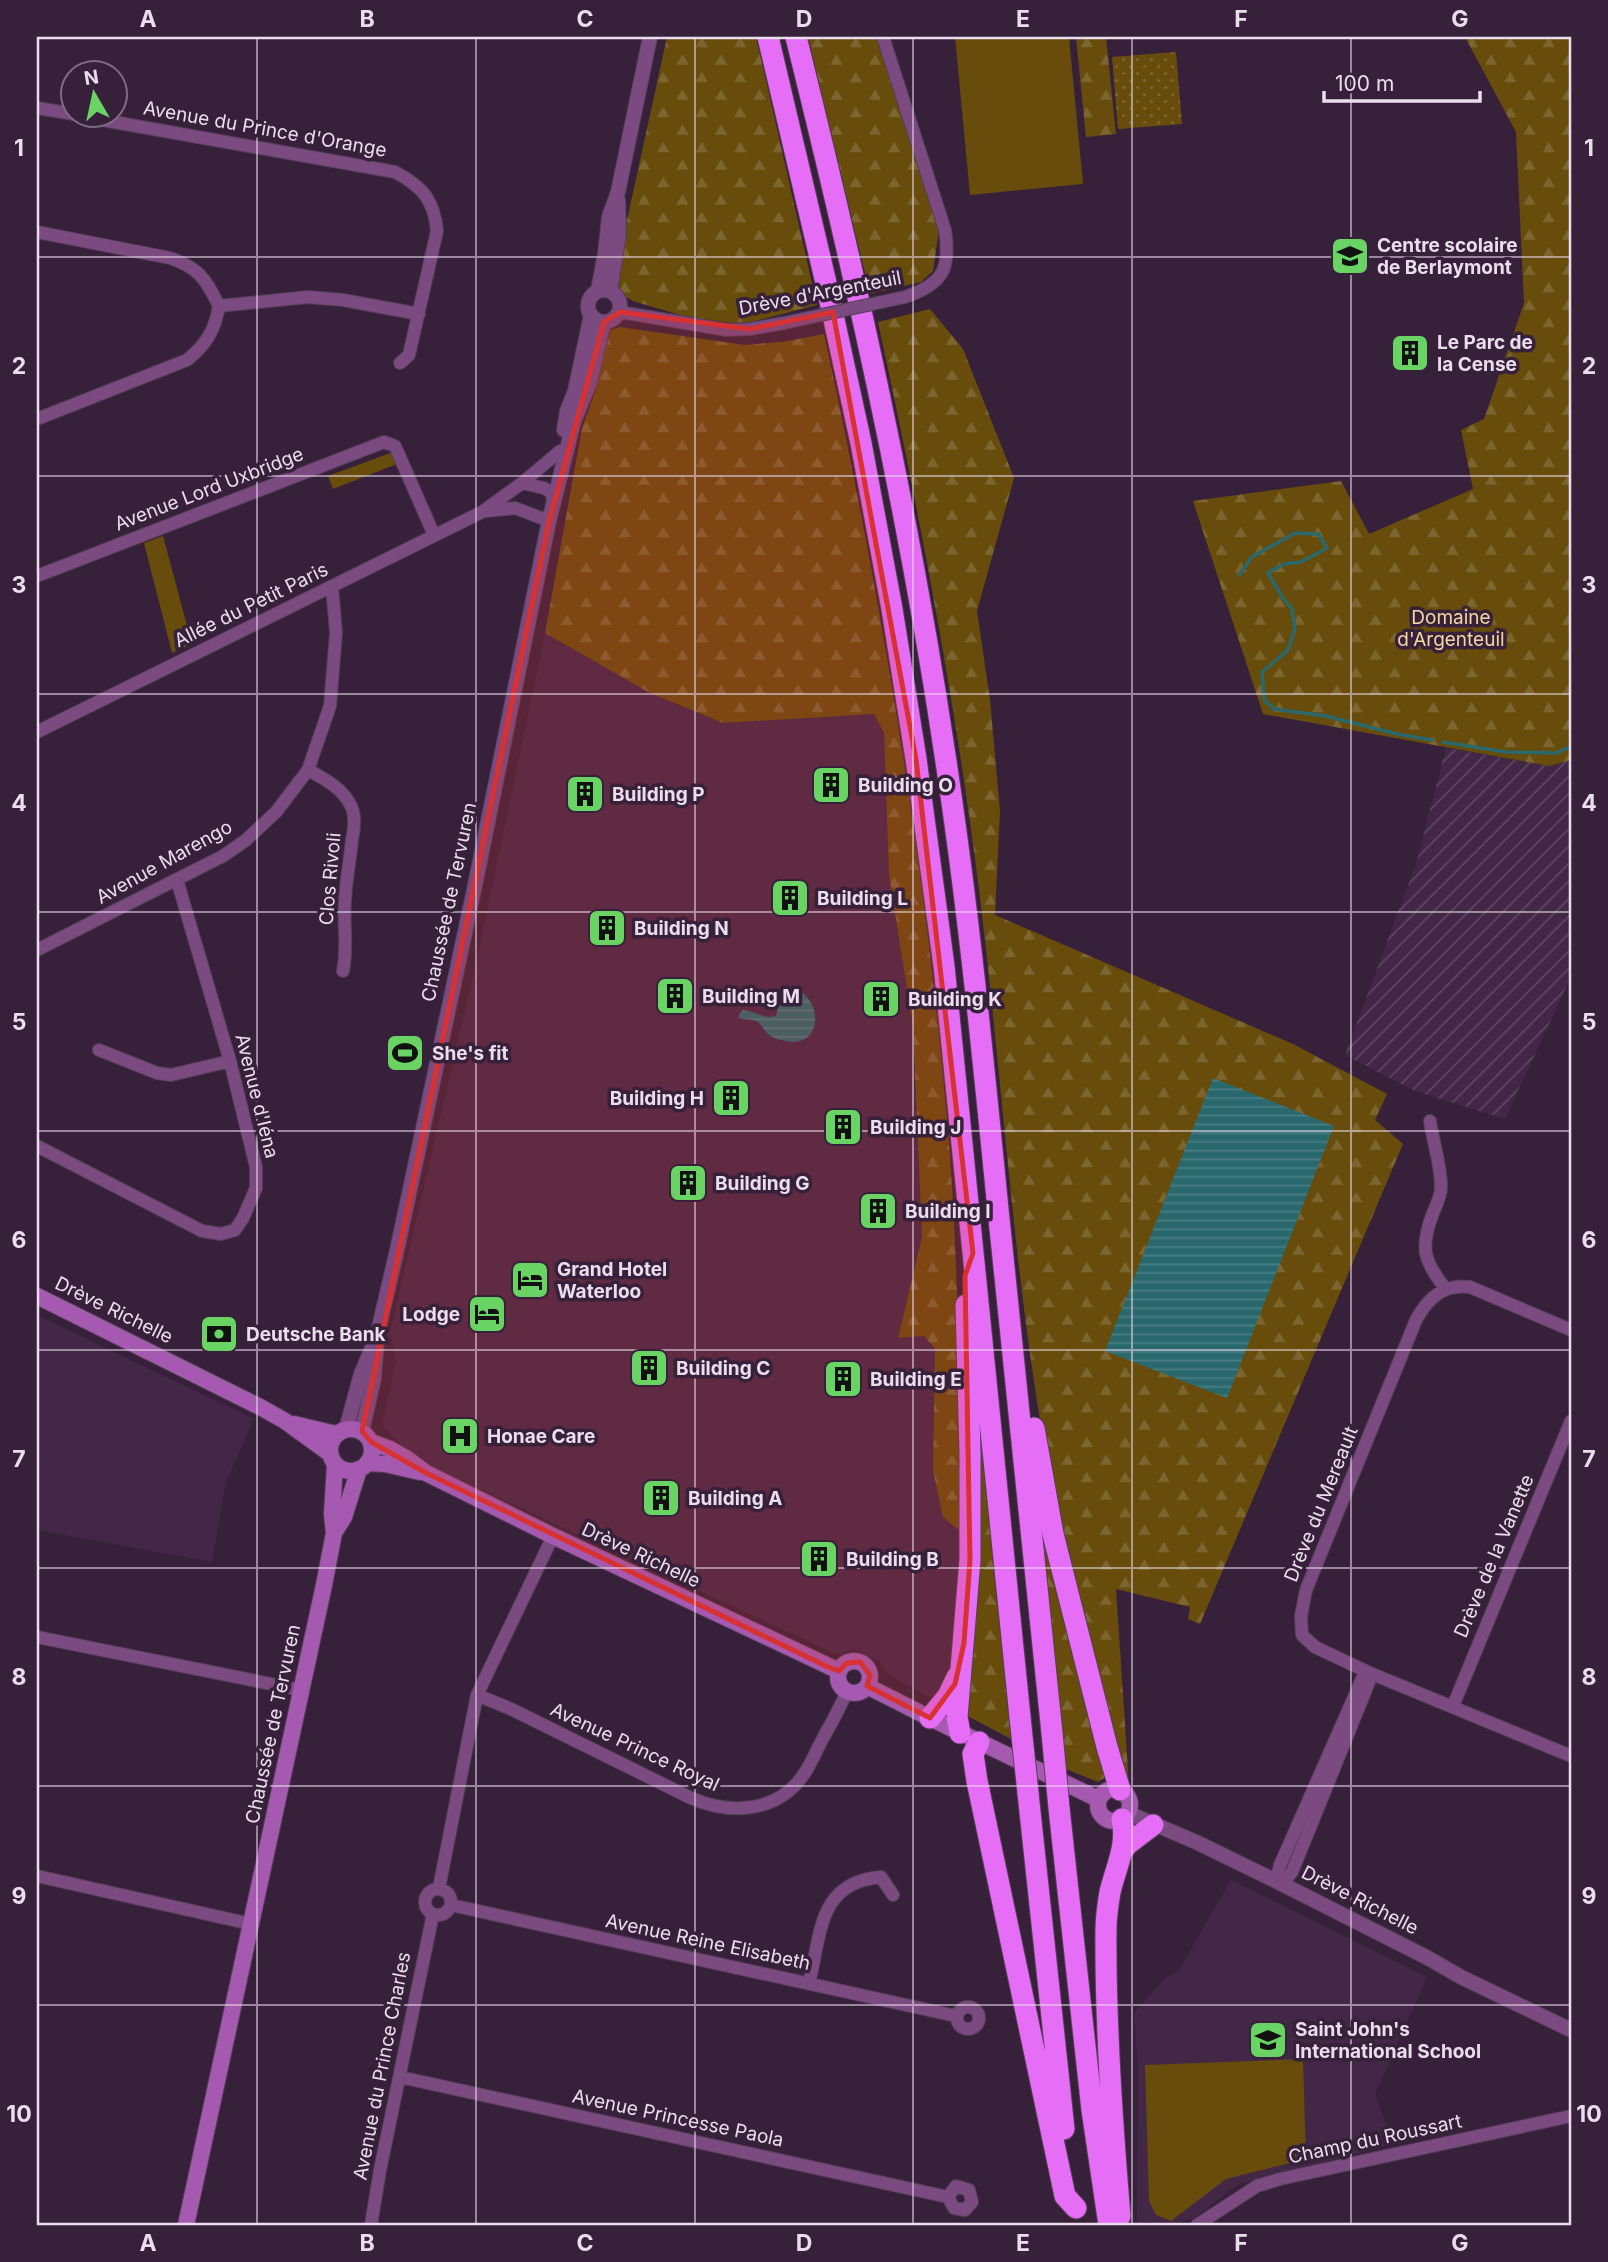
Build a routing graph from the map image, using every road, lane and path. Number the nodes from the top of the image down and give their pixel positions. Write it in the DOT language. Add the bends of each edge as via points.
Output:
graph roads {
  1 [pos="650,37"];
  2 [pos="768,37"];
  3 [pos="796,37"];
  4 [pos="883,37"];
  5 [pos="37,108"];
  6 [pos="60,112"];
  7 [pos="130,125"];
  8 [pos="37,232"];
  9 [pos="604,291"];
  10 [pos="219,306"];
  11 [pos="620,312"];
  12 [pos="419,314"];
  13 [pos="597,319"];
  14 [pos="401,363"];
  15 [pos="37,419"];
  16 [pos="560,451"];
  17 [pos="559,477"];
  18 [pos="523,483"];
  19 [pos="554,500"];
  20 [pos="482,512"];
  21 [pos="549,521"];
  22 [pos="434,535"];
  23 [pos="37,576"];
  24 [pos="332,586"];
  25 [pos="37,732"];
  26 [pos="308,770"];
  27 [pos="177,880"];
  28 [pos="37,950"];
  29 [pos="343,971"];
  30 [pos="99,1050"];
  31 [pos="230,1061"];
  32 [pos="1430,1121"];
  33 [pos="37,1146"];
  34 [pos="973,1252"];
  35 [pos="1445,1289"];
  36 [pos="37,1296"];
  37 [pos="1571,1330"];
  38 [pos="1014,1363"];
  39 [pos="285,1421"];
  40 [pos="1571,1421"];
  41 [pos="354,1434"];
  42 [pos="332,1458"];
  43 [pos="363,1466"];
  44 [pos="426,1473"];
  45 [pos="334,1533"];
  46 [pos="553,1536"];
  47 [pos="37,1637"];
  48 [pos="961,1669"];
  49 [pos="839,1671"];
  50 [pos="1370,1673"];
  51 [pos="867,1686"];
  52 [pos="301,1690"];
  53 [pos="847,1691"];
  54 [pos="477,1696"];
  55 [pos="1453,1706"];
  56 [pos="930,1718"];
  57 [pos="970,1737"];
  58 [pos="1571,1756"];
  59 [pos="1120,1790"];
  60 [pos="1098,1799"];
  61 [pos="1125,1816"];
  62 [pos="1153,1825"];
  63 [pos="1122,1851"];
  64 [pos="37,1876"];
  65 [pos="1276,1881"];
  66 [pos="439,1888"];
  67 [pos="893,1895"];
  68 [pos="451,1905"];
  69 [pos="433,1914"];
  70 [pos="251,1924"];
  71 [pos="809,1984"];
  72 [pos="956,2016"];
  73 [pos="1571,2030"];
  74 [pos="400,2077"];
  75 [pos="1571,2116"];
  76 [pos="948,2197"];
  77 [pos="1078,2217"];
  78 [pos="187,2225"];
  79 [pos="371,2225"];
  80 [pos="1109,2225"];
  81 [pos="1121,2225"];
  82 [pos="1197,2225"];
  1 -- 9 [label="street" via="609,217"];
  2 -- 34 [label="highway" via="859,430 892,609 939,926"];
  3 -- 38 [label="highway" via="889,438 945,754 973,961"];
  4 -- 11 [label="street, Drève d'Argenteuil, bridge" via="945,230 946,265 937,280 905,297 750,329 727,330"];
  5 -- 6 [label="street"];
  7 -- 12 [label="street, Avenue du Prince d'Orange" via="396,172 411,180 436,214 437,231"];
  8 -- 10 [label="street" via="187,264 200,273"];
  9 -- 11 [label="street" via="619,299"];
  9 -- 13 [label="street" via="589,302 588,309"];
  10 -- 12 [label="street" via="308,297"];
  10 -- 15 [label="street" via="211,335 187,360"];
  11 -- 13 [label="street" via="610,321"];
  12 -- 14 [label="street, Avenue du Prince d'Orange" via="408,355"];
  13 -- 16 [label="street, Chaussée de Tervuren" via="567,411"];
  13 -- 17 [label="street, Chaussée de Tervuren" via="590,382"];
  16 -- 17 [label="street, Chaussée de Tervuren"];
  16 -- 18 [label="street, Allée du Petit Paris"];
  17 -- 19 [label="street, Chaussée de Tervuren"];
  18 -- 19 [label="street" via="544,488"];
  18 -- 20 [label="street, Allée du Petit Paris"];
  19 -- 21 [label="street, Chaussée de Tervuren"];
  20 -- 21 [label="street, Allée du Petit Paris" via="515,508"];
  20 -- 22 [label="street, Allée du Petit Paris"];
  21 -- 41 [label="street, Chaussée de Tervuren" via="377,1336 374,1378"];
  22 -- 23 [label="street, Avenue Lord Uxbridge" via="395,446 384,442"];
  22 -- 24 [label="street, Allée du Petit Paris"];
  24 -- 25 [label="street, Allée du Petit Paris"];
  24 -- 26 [label="street, Avenue Marengo" via="337,634 331,706"];
  26 -- 27 [label="street, Avenue Marengo" via="276,812 246,839"];
  26 -- 29 [label="street, Clos Rivoli" via="341,791 354,811"];
  27 -- 28 [label="street, Avenue Marengo"];
  27 -- 31 [label="street, Avenue d'Iéna"];
  30 -- 31 [label="street" via="170,1075"];
  31 -- 33 [label="street, Avenue d'Iéna" via="256,1167 256,1188 234,1230 221,1234 202,1231"];
  32 -- 35 [label="street" via="1441,1189 1424,1238 1431,1271"];
  34 -- 48 [label="highway" via="965,1276 970,1560"];
  34 -- 77 [label="highway, bridge" via="1061,2115"];
  35 -- 37 [label="street" via="1479,1290"];
  35 -- 50 [label="street, Drève du Mereault" via="1429,1301 1416,1321 1306,1590 1302,1635 1315,1647"];
  36 -- 39 [label="main road, Drève Richelle"];
  38 -- 59 [label="highway" via="1028,1394 1053,1534"];
  38 -- 80 [label="highway, bridge" via="1092,2110"];
  39 -- 41 [label="main road, Drève Richelle"];
  39 -- 42 [label="main road, Drève Richelle"];
  40 -- 55 [label="street, Drève de la Vanette"];
  41 -- 42 [label="main road" via="329,1446"];
  41 -- 43 [label="main road" via="371,1456"];
  41 -- 44 [label="main road, Drève Richelle" via="406,1458"];
  42 -- 43 [label="main road" via="342,1469"];
  42 -- 45 [label="main road, Chaussée de Tervuren"];
  43 -- 44 [label="main road, Drève Richelle" via="385,1464"];
  43 -- 45 [label="main road, Chaussée de Tervuren"];
  44 -- 46 [label="main road, Drève Richelle"];
  45 -- 52 [label="main road, Chaussée de Tervuren"];
  46 -- 49 [label="main road, Drève Richelle"];
  46 -- 54 [label="street"];
  47 -- 52 [label="street"];
  48 -- 56 [label="highway"];
  48 -- 57 [label="highway" via="957,1717"];
  49 -- 51 [label="main road" via="848,1663 860,1662 870,1675"];
  49 -- 53 [label="main road" via="838,1679"];
  50 -- 55 [label="street, Drève du Mereault"];
  50 -- 65 [label="street" via="1362,1679"];
  51 -- 53 [label="main road" via="854,1693"];
  51 -- 56 [label="main road"];
  52 -- 70 [label="main road, Chaussée de Tervuren"];
  53 -- 54 [label="street, Avenue Prince Royal" via="804,1775 774,1800 739,1809 691,1798"];
  54 -- 66 [label="street"];
  55 -- 58 [label="street, Drève du Mereault"];
  56 -- 57 [label="main road"];
  57 -- 60 [label="main road"];
  57 -- 77 [label="highway" via="1065,2196"];
  59 -- 60 [label="main road" via="1107,1790"];
  59 -- 61 [label="main road" via="1129,1799"];
  60 -- 61 [label="main road" via="1097,1807 1106,1819"];
  61 -- 62 [label="street, Drève Richelle"];
  61 -- 63 [label="highway"];
  62 -- 63 [label="highway"];
  62 -- 65 [label="street, Drève Richelle"];
  63 -- 81 [label="highway" via="1106,1927"];
  64 -- 70 [label="street"];
  65 -- 73 [label="street, Drève Richelle"];
  66 -- 68 [label="street" via="448,1893"];
  66 -- 69 [label="street" via="425,1900"];
  67 -- 71 [label="street" via="881,1877 873,1877 833,1897"];
  68 -- 69 [label="street" via="446,1913"];
  68 -- 71 [label="street, Avenue Reine Elisabeth"];
  69 -- 74 [label="street, Avenue du Prince Charles"];
  70 -- 78 [label="main road, Chaussée de Tervuren"];
  71 -- 72 [label="street, Avenue Reine Elisabeth"];
  74 -- 76 [label="street, Avenue Princesse Paola"];
  74 -- 79 [label="street, Avenue du Prince Charles"];
  75 -- 82 [label="street, Champ du Roussart" via="1280,2179 1257,2186"];
}
